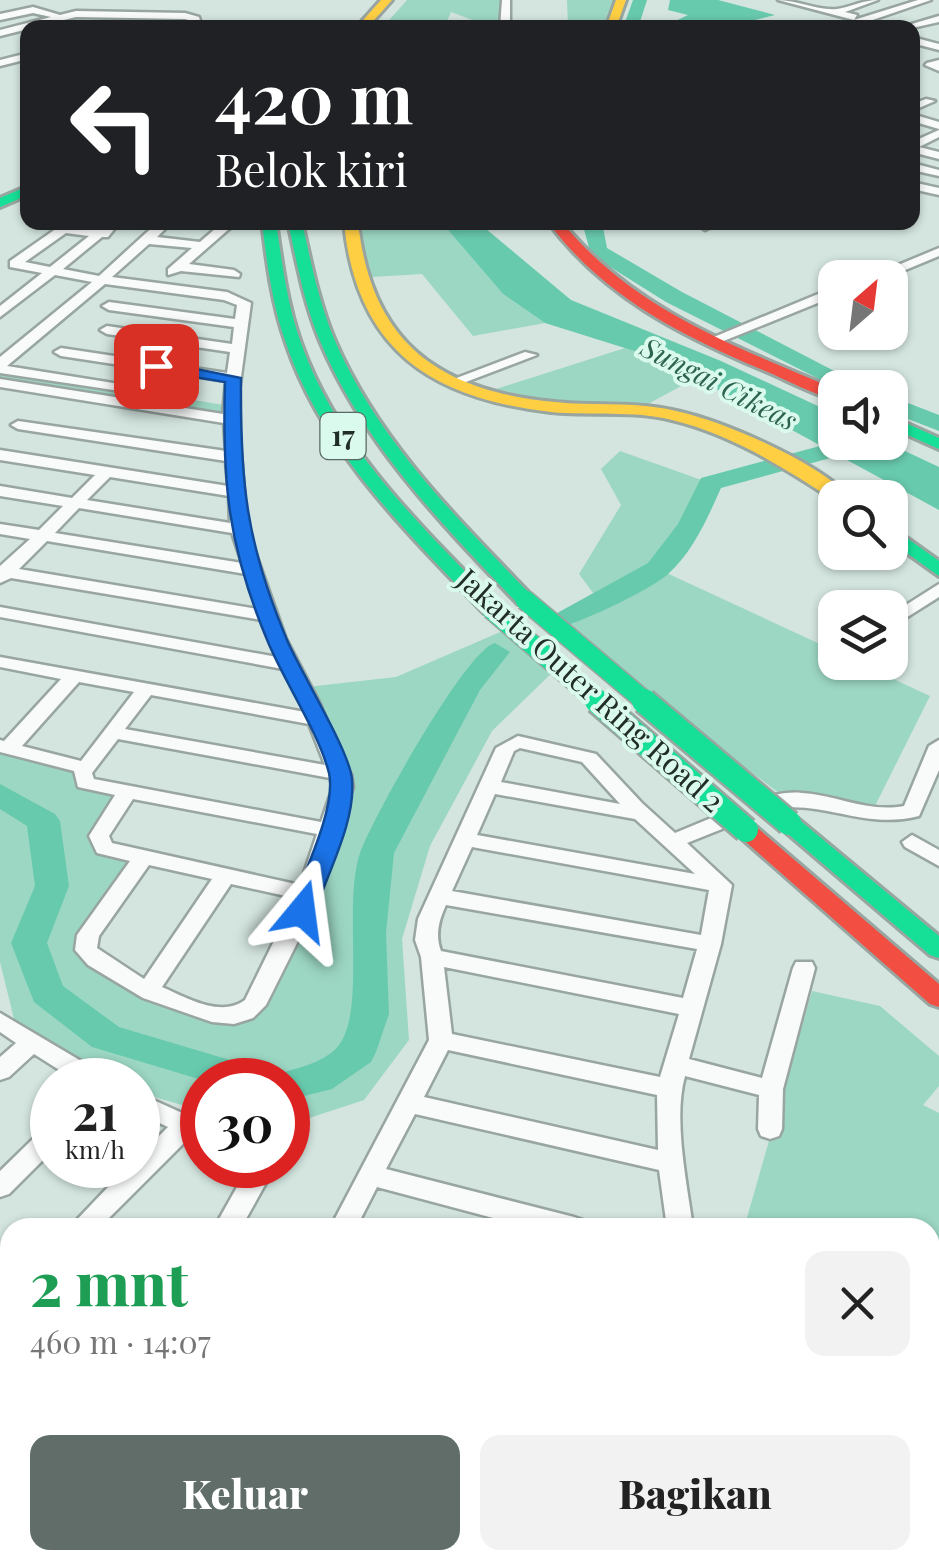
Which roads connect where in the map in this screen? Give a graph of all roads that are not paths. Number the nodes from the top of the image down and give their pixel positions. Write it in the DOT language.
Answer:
graph roads {
  1 [pos="20,0"];
  2 [pos="387,0"];
  3 [pos="408,0"];
  4 [pos="782,0"];
  5 [pos="822,0"];
  6 [pos="874,0"];
  7 [pos="931,3"];
  8 [pos="0,5"];
  9 [pos="804,5"];
  10 [pos="834,12"];
  11 [pos="124,15"];
  12 [pos="174,16"];
  13 [pos="0,17"];
  14 [pos="60,17"];
  15 [pos="49,20"];
  16 [pos="106,20"];
  17 [pos="160,20"];
  18 [pos="194,20"];
  19 [pos="368,20"];
  20 [pos="390,20"];
  21 [pos="853,20"];
  22 [pos="872,20"];
  23 [pos="63,230"];
  24 [pos="72,230"];
  25 [pos="107,230"];
  26 [pos="159,230"];
  27 [pos="222,230"];
  28 [pos="270,230"];
  29 [pos="296,230"];
  30 [pos="351,230"];
  31 [pos="560,230"];
  32 [pos="104,234"];
  33 [pos="150,240"];
  34 [pos="205,246"];
  35 [pos="939,252"];
  36 [pos="0,254"];
  37 [pos="24,256"];
  38 [pos="908,264"];
  39 [pos="53,274"];
  40 [pos="234,274"];
  41 [pos="102,280"];
  42 [pos="0,291"];
  43 [pos="24,296"];
  44 [pos="818,299"];
  45 [pos="109,306"];
  46 [pos="132,308"];
  47 [pos="0,314"];
  48 [pos="242,324"];
  49 [pos="107,330"];
  50 [pos="726,335"];
  51 [pos="238,349"];
  52 [pos="61,352"];
  53 [pos="80,355"];
  54 [pos="530,355"];
  55 [pos="0,369"];
  56 [pos="233,378"];
  57 [pos="454,382"];
  58 [pos="0,383"];
  59 [pos="818,386"];
  60 [pos="231,413"];
  61 [pos="18,425"];
  62 [pos="44,429"];
  63 [pos="908,429"];
  64 [pos="939,444"];
  65 [pos="6,456"];
  66 [pos="232,457"];
  67 [pos="106,473"];
  68 [pos="818,481"];
  69 [pos="0,491"];
  70 [pos="234,492"];
  71 [pos="74,504"];
  72 [pos="238,529"];
  73 [pos="0,530"];
  74 [pos="42,537"];
  75 [pos="908,546"];
  76 [pos="250,569"];
  77 [pos="939,570"];
  78 [pos="2,574"];
  79 [pos="939,590"];
  80 [pos="908,611"];
  81 [pos="0,612"];
  82 [pos="268,616"];
  83 [pos="1,663"];
  84 [pos="292,665"];
  85 [pos="75,675"];
  86 [pos="146,689"];
  87 [pos="317,720"];
  88 [pos="115,734"];
  89 [pos="939,746"];
  90 [pos="4,747"];
  91 [pos="86,768"];
  92 [pos="340,774"];
  93 [pos="487,786"];
  94 [pos="932,786"];
  95 [pos="126,794"];
  96 [pos="641,814"];
  97 [pos="328,830"];
  98 [pos="465,839"];
  99 [pos="672,842"];
  100 [pos="912,842"];
  101 [pos="142,858"];
  102 [pos="939,859"];
  103 [pos="225,877"];
  104 [pos="721,886"];
  105 [pos="305,893"];
  106 [pos="436,896"];
  107 [pos="710,944"];
  108 [pos="939,949"];
  109 [pos="432,958"];
  110 [pos="804,968"];
  111 [pos="148,990"];
  112 [pos="939,998"];
  113 [pos="692,1008"];
  114 [pos="0,1021"];
  115 [pos="441,1040"];
  116 [pos="31,1044"];
  117 [pos="56,1058"];
  118 [pos="0,1070"];
  119 [pos="671,1076"];
  120 [pos="771,1089"];
  121 [pos="408,1103"];
  122 [pos="770,1129"];
  123 [pos="180,1141"];
  124 [pos="30,1158"];
  125 [pos="671,1163"];
  126 [pos="369,1175"];
  127 [pos="0,1187"];
  128 [pos="249,1188"];
  129 [pos="247,1194"];
  130 [pos="93,1218"];
  131 [pos="224,1218"];
  132 [pos="233,1218"];
  133 [pos="349,1218"];
  134 [pos="495,1218"];
  135 [pos="679,1218"];
  1 -- 8 [label="street"];
  2 -- 19 [label="main road"];
  3 -- 20 [label="main road"];
  4 -- 9 [label="street"];
  5 -- 9 [label="street"];
  6 -- 10 [label="street"];
  7 -- 22 [label="street"];
  9 -- 10 [label="street"];
  10 -- 21 [label="street"];
  11 -- 12 [label="street"];
  11 -- 14 [label="street"];
  11 -- 16 [label="street"];
  12 -- 17 [label="street"];
  12 -- 18 [label="street"];
  13 -- 14 [label="street"];
  14 -- 15 [label="street"];
  23 -- 37 [label="street"];
  24 -- 32 [label="street"];
  25 -- 32 [label="street"];
  26 -- 33 [label="street"];
  27 -- 34 [label="street"];
  28 -- 112 [label="main road, Jakarta Outer Ring Road 2 / 17, bridge"];
  29 -- 108 [label="main road, Jakarta Outer Ring Road 2 / 17, bridge"];
  30 -- 57 [label="main road"];
  31 -- 50 [label="main road"];
  32 -- 39 [label="street"];
  33 -- 34 [label="street"];
  33 -- 41 [label="street"];
  34 -- 40 [label="street"];
  35 -- 38 [label="street"];
  36 -- 37 [label="street"];
  37 -- 39 [label="street"];
  39 -- 41 [label="street"];
  39 -- 43 [label="street"];
  41 -- 48 [label="street"];
  41 -- 55 [label="street"];
  42 -- 43 [label="street"];
  43 -- 47 [label="street"];
  44 -- 50 [label="street"];
  45 -- 46 [label="street"];
  46 -- 48 [label="street"];
  46 -- 49 [label="street"];
  48 -- 51 [label="street"];
  49 -- 51 [label="street"];
  49 -- 53 [label="street"];
  50 -- 59 [label="main road"];
  51 -- 56 [label="street"];
  52 -- 53 [label="street"];
  53 -- 56 [label="street"];
  54 -- 57 [label="street"];
  55 -- 60 [label="street"];
  56 -- 60 [label="street"];
  57 -- 68 [label="main road"];
  58 -- 60 [label="street"];
  60 -- 66 [label="street"];
  61 -- 62 [label="street"];
  62 -- 65 [label="street"];
  62 -- 66 [label="street"];
  63 -- 64 [label="main road"];
  65 -- 67 [label="street"];
  66 -- 70 [label="street"];
  67 -- 70 [label="street"];
  67 -- 71 [label="street"];
  69 -- 71 [label="street"];
  70 -- 72 [label="street"];
  71 -- 72 [label="street"];
  71 -- 74 [label="street"];
  72 -- 76 [label="street"];
  73 -- 74 [label="street"];
  74 -- 76 [label="street"];
  74 -- 78 [label="street"];
  75 -- 77 [label="main road"];
  76 -- 82 [label="street"];
  78 -- 82 [label="street"];
  79 -- 80 [label="street"];
  81 -- 84 [label="street"];
  82 -- 84 [label="street"];
  83 -- 85 [label="street"];
  84 -- 87 [label="street"];
  85 -- 86 [label="street"];
  85 -- 90 [label="street"];
  86 -- 87 [label="street"];
  86 -- 88 [label="street"];
  87 -- 92 [label="street"];
  88 -- 91 [label="street"];
  88 -- 92 [label="street"];
  89 -- 94 [label="street"];
  90 -- 91 [label="street"];
  91 -- 95 [label="street"];
  92 -- 97 [label="street"];
  93 -- 96 [label="street"];
  93 -- 96 [label="street"];
  93 -- 98 [label="street"];
  94 -- 99 [label="street"];
  95 -- 97 [label="street"];
  95 -- 101 [label="street"];
  96 -- 99 [label="street"];
  97 -- 105 [label="street"];
  98 -- 104 [label="street"];
  98 -- 106 [label="street"];
  99 -- 104 [label="street"];
  100 -- 102 [label="street"];
  101 -- 103 [label="street"];
  101 -- 111 [label="street"];
  103 -- 105 [label="street"];
  103 -- 111 [label="street"];
  104 -- 107 [label="street"];
  105 -- 111 [label="street"];
  106 -- 107 [label="street"];
  106 -- 109 [label="street"];
  107 -- 113 [label="street"];
  109 -- 113 [label="street"];
  109 -- 115 [label="street"];
  110 -- 120 [label="street"];
  113 -- 119 [label="street"];
  114 -- 116 [label="street"];
  115 -- 119 [label="street"];
  115 -- 121 [label="street"];
  116 -- 117 [label="street"];
  116 -- 118 [label="street"];
  119 -- 120 [label="street"];
  119 -- 125 [label="street"];
  120 -- 122 [label="street"];
  121 -- 125 [label="street"];
  121 -- 126 [label="street"];
  123 -- 130 [label="street"];
  124 -- 127 [label="street"];
  125 -- 135 [label="street"];
  126 -- 133 [label="street"];
  126 -- 134 [label="street"];
  128 -- 129 [label="street"];
  129 -- 131 [label="street"];
  129 -- 132 [label="street"];
}
